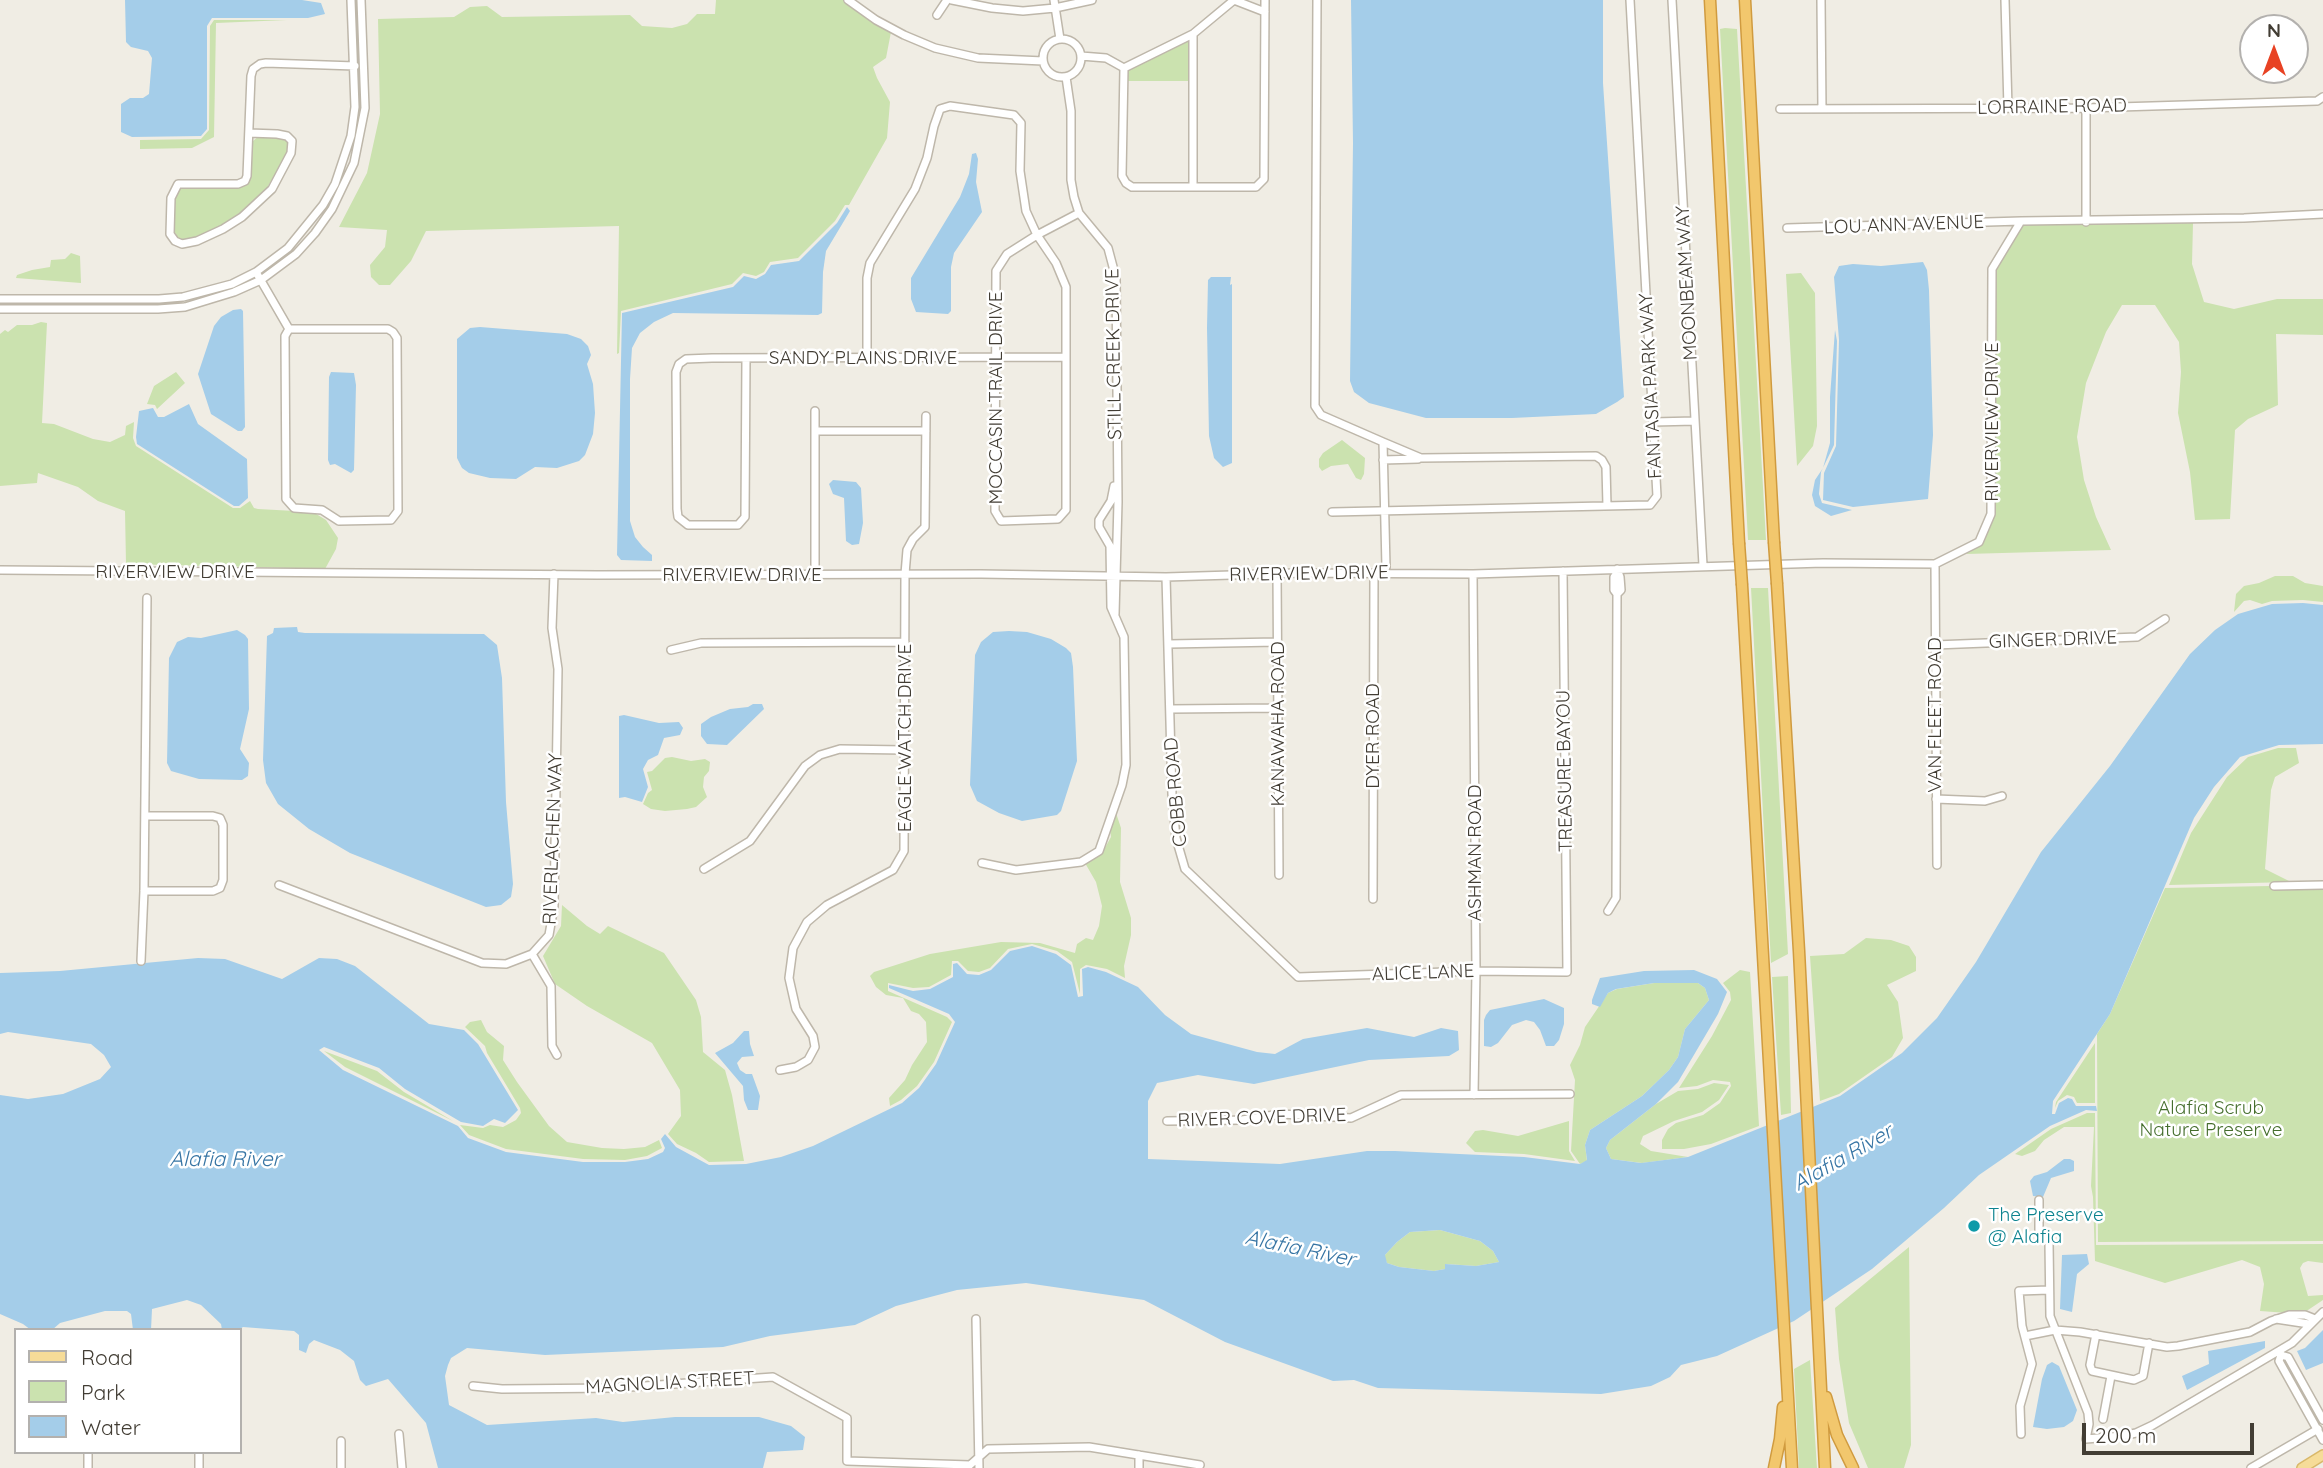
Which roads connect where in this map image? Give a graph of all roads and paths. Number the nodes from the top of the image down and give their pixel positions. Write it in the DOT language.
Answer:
graph roads {
  1 [pos="351,0"];
  2 [pos="361,0"];
  3 [pos="848,0"];
  4 [pos="950,0"];
  5 [pos="1092,0"];
  6 [pos="1234,0"];
  7 [pos="1265,0"];
  8 [pos="1317,0"];
  9 [pos="1630,0"];
  10 [pos="1672,0"];
  11 [pos="1710,0"];
  12 [pos="1745,0"];
  13 [pos="1821,0"];
  14 [pos="2005,0"];
  15 [pos="1054,4"];
  16 [pos="1265,12"];
  17 [pos="937,15"];
  18 [pos="1193,34"];
  19 [pos="1060,39"];
  20 [pos="1081,56"];
  21 [pos="1043,61"];
  22 [pos="354,66"];
  23 [pos="363,66"];
  24 [pos="1124,68"];
  25 [pos="1066,77"];
  26 [pos="2323,97"];
  27 [pos="2008,108"];
  28 [pos="2086,108"];
  29 [pos="1780,109"];
  30 [pos="1822,109"];
  31 [pos="249,133"];
  32 [pos="1193,187"];
  33 [pos="1079,213"];
  34 [pos="2323,214"];
  35 [pos="2021,221"];
  36 [pos="2086,222"];
  37 [pos="1787,228"];
  38 [pos="1037,235"];
  39 [pos="256,272"];
  40 [pos="261,279"];
  41 [pos="0,299"];
  42 [pos="0,309"];
  43 [pos="289,329"];
  44 [pos="995,357"];
  45 [pos="1065,357"];
  46 [pos="746,358"];
  47 [pos="867,358"];
  48 [pos="815,411"];
  49 [pos="926,416"];
  50 [pos="1695,421"];
  51 [pos="1653,422"];
  52 [pos="815,431"];
  53 [pos="926,431"];
  54 [pos="1383,442"];
  55 [pos="1421,458"];
  56 [pos="1383,460"];
  57 [pos="1116,475"];
  58 [pos="1607,506"];
  59 [pos="1332,512"];
  60 [pos="1385,512"];
  61 [pos="1103,513"];
  62 [pos="1117,516"];
  63 [pos="1935,564"];
  64 [pos="1703,565"];
  65 [pos="0,570"];
  66 [pos="1563,571"];
  67 [pos="1617,571"];
  68 [pos="1278,573"];
  69 [pos="1374,573"];
  70 [pos="554,574"];
  71 [pos="905,574"];
  72 [pos="1474,574"];
  73 [pos="815,575"];
  74 [pos="1113,577"];
  75 [pos="1166,577"];
  76 [pos="147,598"];
  77 [pos="2165,620"];
  78 [pos="905,642"];
  79 [pos="1278,642"];
  80 [pos="1169,644"];
  81 [pos="1935,645"];
  82 [pos="671,650"];
  83 [pos="1278,708"];
  84 [pos="1170,709"];
  85 [pos="904,750"];
  86 [pos="2002,796"];
  87 [pos="1936,799"];
  88 [pos="145,816"];
  89 [pos="982,863"];
  90 [pos="1937,866"];
  91 [pos="704,869"];
  92 [pos="1279,875"];
  93 [pos="279,885"];
  94 [pos="2323,885"];
  95 [pos="2274,886"];
  96 [pos="144,891"];
  97 [pos="1373,899"];
  98 [pos="1608,911"];
  99 [pos="533,954"];
  100 [pos="141,961"];
  101 [pos="1283,965"];
  102 [pos="1476,971"];
  103 [pos="1567,972"];
  104 [pos="558,1055"];
  105 [pos="780,1070"];
  106 [pos="1570,1094"];
  107 [pos="1474,1095"];
  108 [pos="1167,1121"];
  109 [pos="2039,1200"];
  110 [pos="2049,1290"];
  111 [pos="2323,1312"];
  112 [pos="976,1320"];
  113 [pos="2312,1321"];
  114 [pos="2055,1331"];
  115 [pos="2096,1334"];
  116 [pos="2025,1336"];
  117 [pos="2149,1343"];
  118 [pos="2280,1352"];
  119 [pos="1821,1376"];
  120 [pos="2110,1376"];
  121 [pos="1786,1379"];
  122 [pos="473,1386"];
  123 [pos="2103,1419"];
  124 [pos="2323,1420"];
  125 [pos="2318,1429"];
  126 [pos="399,1434"];
  127 [pos="2021,1434"];
  128 [pos="2323,1440"];
  129 [pos="341,1441"];
  130 [pos="1139,1455"];
  131 [pos="2323,1455"];
  132 [pos="979,1458"];
  133 [pos="1200,1465"];
  134 [pos="341,1468"];
  135 [pos="402,1468"];
  136 [pos="979,1468"];
  137 [pos="1139,1468"];
  138 [pos="1774,1468"];
  139 [pos="1792,1468"];
  140 [pos="1825,1468"];
  141 [pos="1853,1468"];
  142 [pos="2251,1468"];
  143 [pos="2302,1468"];
  1 -- 22 [label="street"];
  2 -- 23 [label="street"];
  3 -- 21 [label="street"];
  4 -- 15 [label="street"];
  4 -- 17 [label="street"];
  5 -- 15 [label="street"];
  6 -- 16 [label="street"];
  6 -- 18 [label="street"];
  7 -- 16 [label="street"];
  8 -- 54 [label="street"];
  9 -- 51 [label="street, FANTASIA PARK WAY"];
  10 -- 50 [label="street, MOONBEAM WAY"];
  11 -- 121 [label="highway, bridge"];
  12 -- 119 [label="highway, bridge"];
  13 -- 30 [label="street"];
  14 -- 27 [label="street"];
  15 -- 19 [label="street"];
  16 -- 32 [label="street"];
  18 -- 24 [label="street"];
  18 -- 32 [label="street"];
  19 -- 20 [label="street"];
  19 -- 21 [label="street"];
  20 -- 24 [label="street"];
  20 -- 25 [label="street"];
  21 -- 25 [label="street"];
  22 -- 23 [label="street"];
  22 -- 31 [label="street"];
  22 -- 39 [label="street"];
  23 -- 40 [label="street"];
  24 -- 32 [label="street"];
  25 -- 33 [label="street, STILL CREEK DRIVE"];
  26 -- 28 [label="street, LORRAINE ROAD"];
  27 -- 28 [label="street, LORRAINE ROAD"];
  27 -- 30 [label="street, LORRAINE ROAD"];
  28 -- 36 [label="street"];
  29 -- 30 [label="street, LORRAINE ROAD"];
  31 -- 31 [label="street"];
  33 -- 38 [label="street, MOCCASIN TRAIL DRIVE"];
  33 -- 57 [label="street, STILL CREEK DRIVE"];
  34 -- 36 [label="street"];
  35 -- 36 [label="street"];
  35 -- 37 [label="street, LOU ANN AVENUE"];
  35 -- 63 [label="street, RIVERVIEW DRIVE"];
  38 -- 44 [label="street, MOCCASIN TRAIL DRIVE"];
  38 -- 45 [label="street, MOCCASIN TRAIL DRIVE"];
  38 -- 47 [label="street, MOCCASIN TRAIL DRIVE"];
  39 -- 40 [label="street"];
  39 -- 41 [label="street"];
  40 -- 42 [label="street"];
  40 -- 43 [label="street"];
  43 -- 43 [label="street"];
  44 -- 45 [label="street, SANDY PLAINS DRIVE"];
  44 -- 45 [label="street, MOCCASIN TRAIL DRIVE"];
  44 -- 47 [label="street, SANDY PLAINS DRIVE"];
  46 -- 46 [label="street, SANDY PLAINS DRIVE"];
  46 -- 47 [label="street, SANDY PLAINS DRIVE"];
  48 -- 52 [label="street"];
  49 -- 53 [label="street, EAGLE WATCH DRIVE"];
  50 -- 51 [label="street"];
  50 -- 64 [label="street, MOONBEAM WAY"];
  51 -- 58 [label="street, FANTASIA PARK WAY"];
  52 -- 53 [label="street"];
  52 -- 73 [label="street"];
  53 -- 71 [label="street, EAGLE WATCH DRIVE"];
  54 -- 55 [label="street"];
  54 -- 56 [label="street"];
  55 -- 56 [label="street"];
  55 -- 58 [label="street"];
  56 -- 60 [label="street"];
  57 -- 61 [label="street, STILL CREEK DRIVE"];
  57 -- 62 [label="street, STILL CREEK DRIVE"];
  58 -- 60 [label="street, FANTASIA PARK WAY"];
  59 -- 60 [label="street, FANTASIA PARK WAY"];
  60 -- 69 [label="street"];
  61 -- 62 [label="street"];
  61 -- 74 [label="street"];
  62 -- 74 [label="street, STILL CREEK DRIVE"];
  63 -- 64 [label="street, RIVERVIEW DRIVE"];
  63 -- 81 [label="street, VAN FLEET ROAD"];
  64 -- 67 [label="street, RIVERVIEW DRIVE"];
  65 -- 70 [label="street, RIVERVIEW DRIVE"];
  66 -- 67 [label="street, RIVERVIEW DRIVE"];
  66 -- 72 [label="street, RIVERVIEW DRIVE"];
  66 -- 103 [label="street, TREASURE BAYOU"];
  67 -- 98 [label="street"];
  68 -- 69 [label="street, RIVERVIEW DRIVE"];
  68 -- 75 [label="street, RIVERVIEW DRIVE"];
  68 -- 79 [label="street, KANAWAHA ROAD"];
  69 -- 72 [label="street, RIVERVIEW DRIVE"];
  69 -- 97 [label="street, DYER ROAD"];
  70 -- 73 [label="street, RIVERVIEW DRIVE"];
  70 -- 99 [label="street, RIVERLACHEN WAY"];
  71 -- 73 [label="street, RIVERVIEW DRIVE"];
  71 -- 74 [label="street, RIVERVIEW DRIVE"];
  71 -- 78 [label="street, EAGLE WATCH DRIVE"];
  72 -- 102 [label="street, ASHMAN ROAD"];
  74 -- 75 [label="street, RIVERVIEW DRIVE"];
  74 -- 89 [label="street"];
  75 -- 80 [label="street, COBB ROAD"];
  76 -- 88 [label="street"];
  77 -- 81 [label="street, GINGER DRIVE"];
  78 -- 82 [label="street"];
  78 -- 85 [label="street, EAGLE WATCH DRIVE"];
  79 -- 80 [label="street"];
  79 -- 83 [label="street, KANAWAHA ROAD"];
  80 -- 84 [label="street, COBB ROAD"];
  81 -- 87 [label="street, VAN FLEET ROAD"];
  83 -- 84 [label="street"];
  83 -- 92 [label="street, KANAWAHA ROAD"];
  84 -- 101 [label="street, COBB ROAD"];
  85 -- 91 [label="street"];
  85 -- 105 [label="street, EAGLE WATCH DRIVE"];
  86 -- 87 [label="street"];
  87 -- 90 [label="street, VAN FLEET ROAD"];
  88 -- 96 [label="street"];
  88 -- 96 [label="street"];
  93 -- 99 [label="street"];
  94 -- 95 [label="street"];
  96 -- 100 [label="street"];
  99 -- 104 [label="street"];
  101 -- 102 [label="street, ALICE LANE"];
  102 -- 103 [label="street, ALICE LANE"];
  102 -- 107 [label="street, ASHMAN ROAD"];
  106 -- 107 [label="street"];
  107 -- 108 [label="street, RIVER COVE DRIVE"];
  109 -- 110 [label="street"];
  110 -- 114 [label="street"];
  110 -- 116 [label="street"];
  111 -- 113 [label="street"];
  112 -- 132 [label="street"];
  113 -- 117 [label="street"];
  113 -- 118 [label="street"];
  114 -- 115 [label="street"];
  114 -- 116 [label="street"];
  114 -- 118 [label="street"];
  115 -- 117 [label="street"];
  115 -- 120 [label="street"];
  116 -- 127 [label="street"];
  117 -- 120 [label="street"];
  118 -- 124 [label="street"];
  118 -- 125 [label="street"];
  119 -- 140 [label="highway"];
  119 -- 141 [label="highway"];
  120 -- 123 [label="street"];
  121 -- 138 [label="highway"];
  121 -- 139 [label="highway"];
  122 -- 132 [label="street, MAGNOLIA STREET"];
  125 -- 128 [label="street"];
  125 -- 142 [label="street"];
  126 -- 135 [label="street"];
  129 -- 134 [label="street"];
  130 -- 132 [label="street"];
  130 -- 133 [label="street"];
  130 -- 137 [label="street"];
  131 -- 143 [label="main road"];
  132 -- 136 [label="street"];
}
